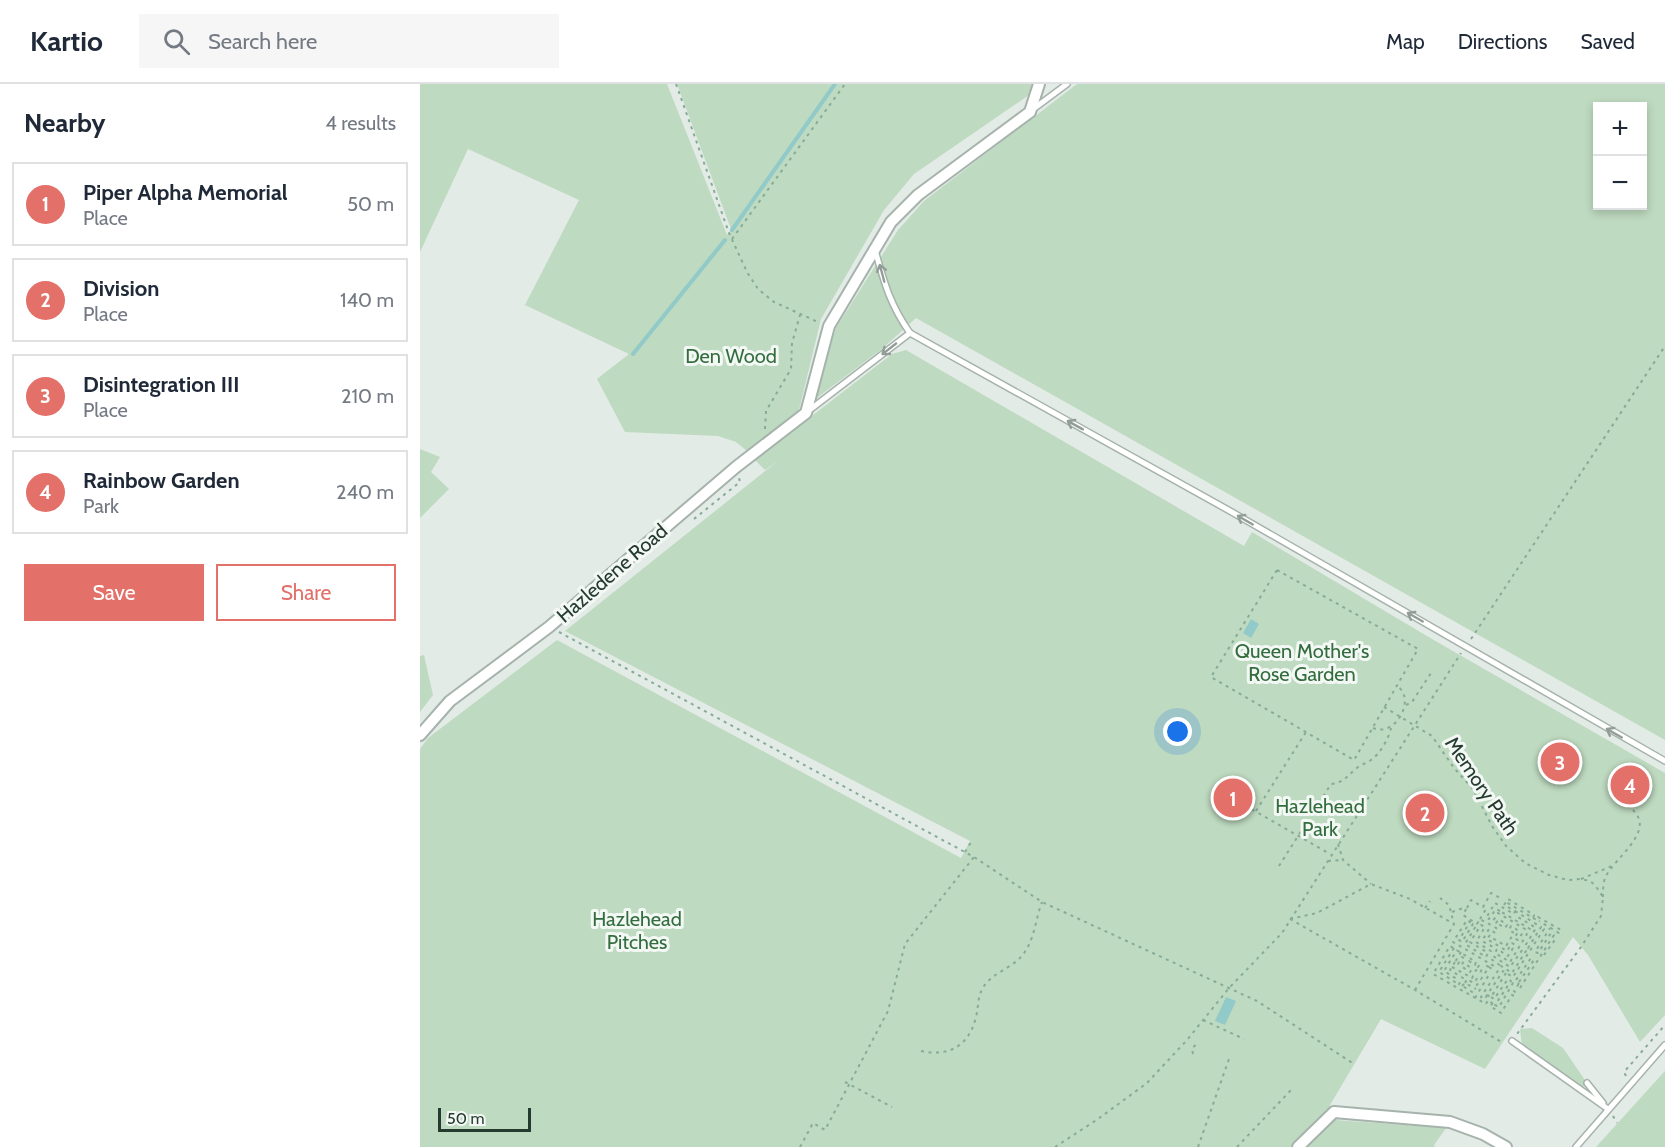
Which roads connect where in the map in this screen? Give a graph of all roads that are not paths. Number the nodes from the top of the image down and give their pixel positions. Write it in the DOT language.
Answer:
graph roads {
  1 [pos="1039,84"];
  2 [pos="1067,84"];
  3 [pos="1030,112"];
  4 [pos="875,249"];
  5 [pos="910,333"];
  6 [pos="806,413"];
  7 [pos="420,735"];
  8 [pos="1665,761"];
  9 [pos="1512,1041"];
  10 [pos="1665,1045"];
  11 [pos="1587,1083"];
  12 [pos="1608,1108"];
  13 [pos="1298,1147"];
  14 [pos="1506,1147"];
  15 [pos="1576,1147"];
  1 -- 3 [label="street"];
  2 -- 3 [label="lane"];
  3 -- 4 [label="street"];
  5 -- 4 [label="lane, one-way"];
  4 -- 6 [label="street"];
  5 -- 6 [label="lane, one-way"];
  8 -- 5 [label="lane, one-way"];
  6 -- 7 [label="street, Hazledene Road"];
  9 -- 12 [label="lane"];
  10 -- 12 [label="lane"];
  11 -- 12 [label="lane"];
  12 -- 15 [label="lane"];
  13 -- 14 [label="street"];
}
